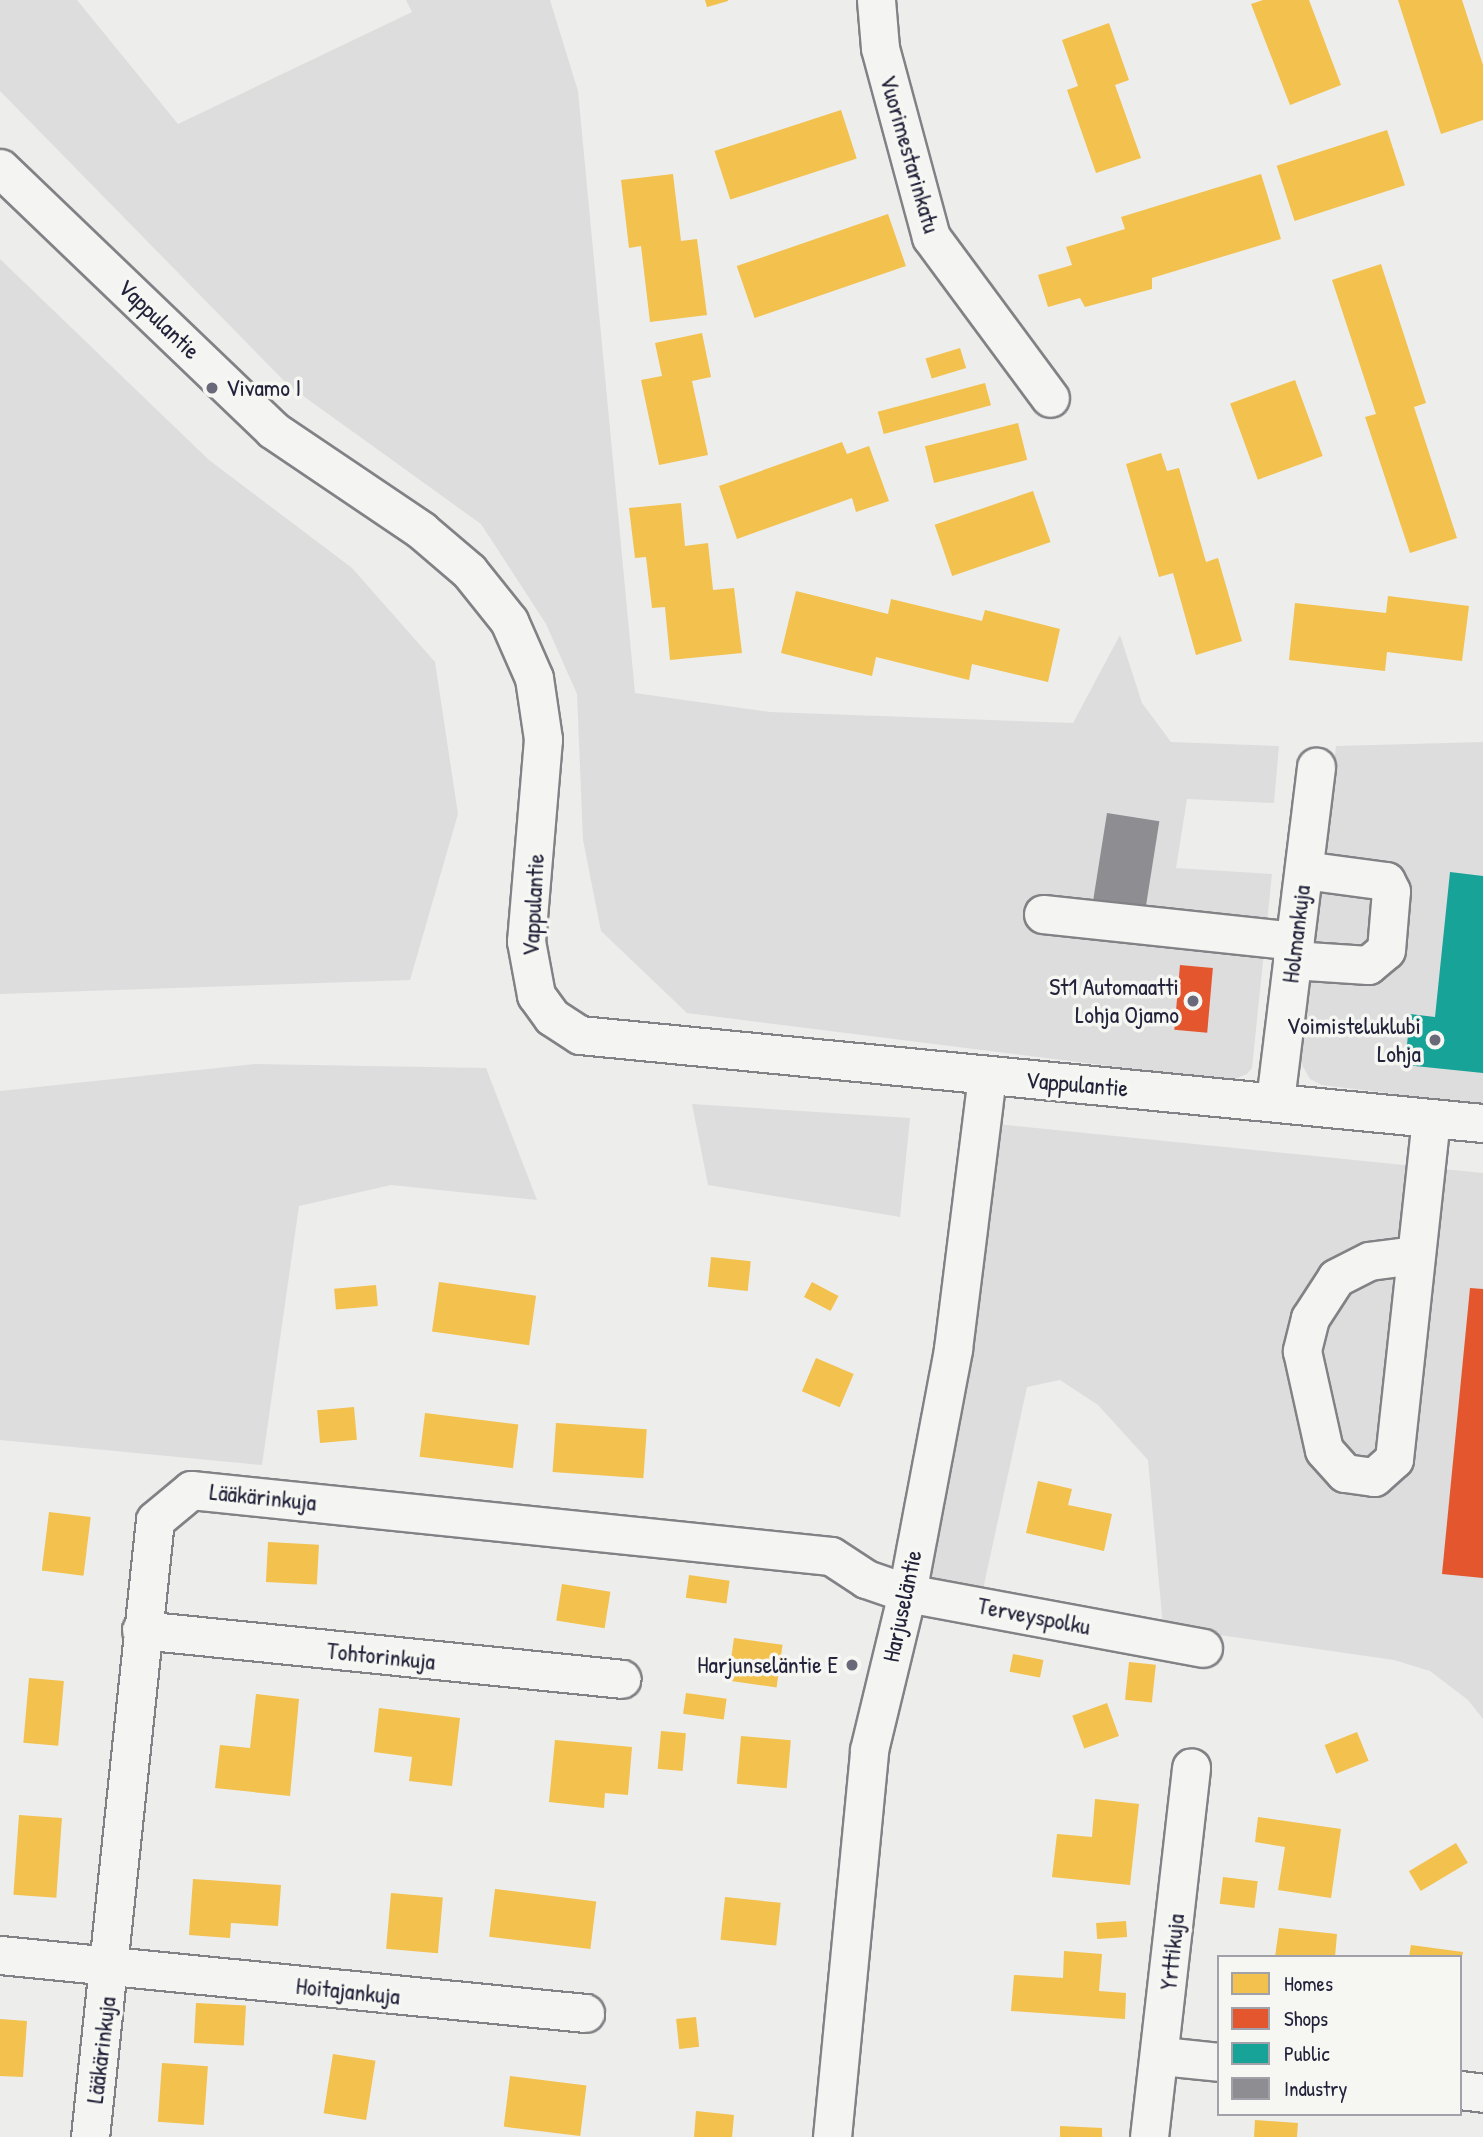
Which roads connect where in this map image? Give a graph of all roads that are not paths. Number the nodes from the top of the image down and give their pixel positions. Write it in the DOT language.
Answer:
graph roads {
  1 [pos="876,0"];
  2 [pos="0,169"];
  3 [pos="1050,398"];
  4 [pos="1316,767"];
  5 [pos="1304,870"];
  6 [pos="1043,914"];
  7 [pos="1294,950"];
  8 [pos="987,1076"];
  9 [pos="1275,1101"];
  10 [pos="1431,1118"];
  11 [pos="1483,1123"];
  12 [pos="1415,1255"];
  13 [pos="866,1579"];
  14 [pos="907,1593"];
  15 [pos="141,1630"];
  16 [pos="1203,1648"];
  17 [pos="622,1679"];
  18 [pos="1191,1767"];
  19 [pos="0,1955"];
  20 [pos="111,1965"];
  21 [pos="585,2013"];
  22 [pos="1162,2056"];
  23 [pos="1217,2062"];
  24 [pos="1462,2090"];
  25 [pos="1483,2093"];
  26 [pos="90,2137"];
  27 [pos="832,2137"];
  28 [pos="1149,2137"];
  1 -- 3 [label="street, Vuorimestarinkatu"];
  2 -- 8 [label="street, Vappulantie"];
  4 -- 5 [label="street, Holmankuja"];
  5 -- 7 [label="street, Holmankuja"];
  5 -- 7 [label="street"];
  6 -- 7 [label="street"];
  7 -- 9 [label="street, Holmankuja"];
  8 -- 9 [label="street, Vappulantie"];
  8 -- 14 [label="street, Harjuseläntie"];
  9 -- 10 [label="street, Vappulantie"];
  10 -- 11 [label="street, Vappulantie"];
  10 -- 12 [label="street"];
  12 -- 12 [label="street"];
  13 -- 14 [label="street, Terveyspolku"];
  13 -- 15 [label="street, Lääkärinkuja"];
  14 -- 16 [label="street, Terveyspolku"];
  14 -- 27 [label="street, Harjuseläntie"];
  15 -- 17 [label="street, Tohtorinkuja"];
  15 -- 20 [label="street, Lääkärinkuja"];
  18 -- 22 [label="street, Yrttikuja"];
  19 -- 20 [label="street, Hoitajankuja"];
  20 -- 21 [label="street, Hoitajankuja"];
  20 -- 26 [label="street, Lääkärinkuja"];
  22 -- 23 [label="street"];
  22 -- 28 [label="street, Yrttikuja"];
  24 -- 25 [label="street"];
}
